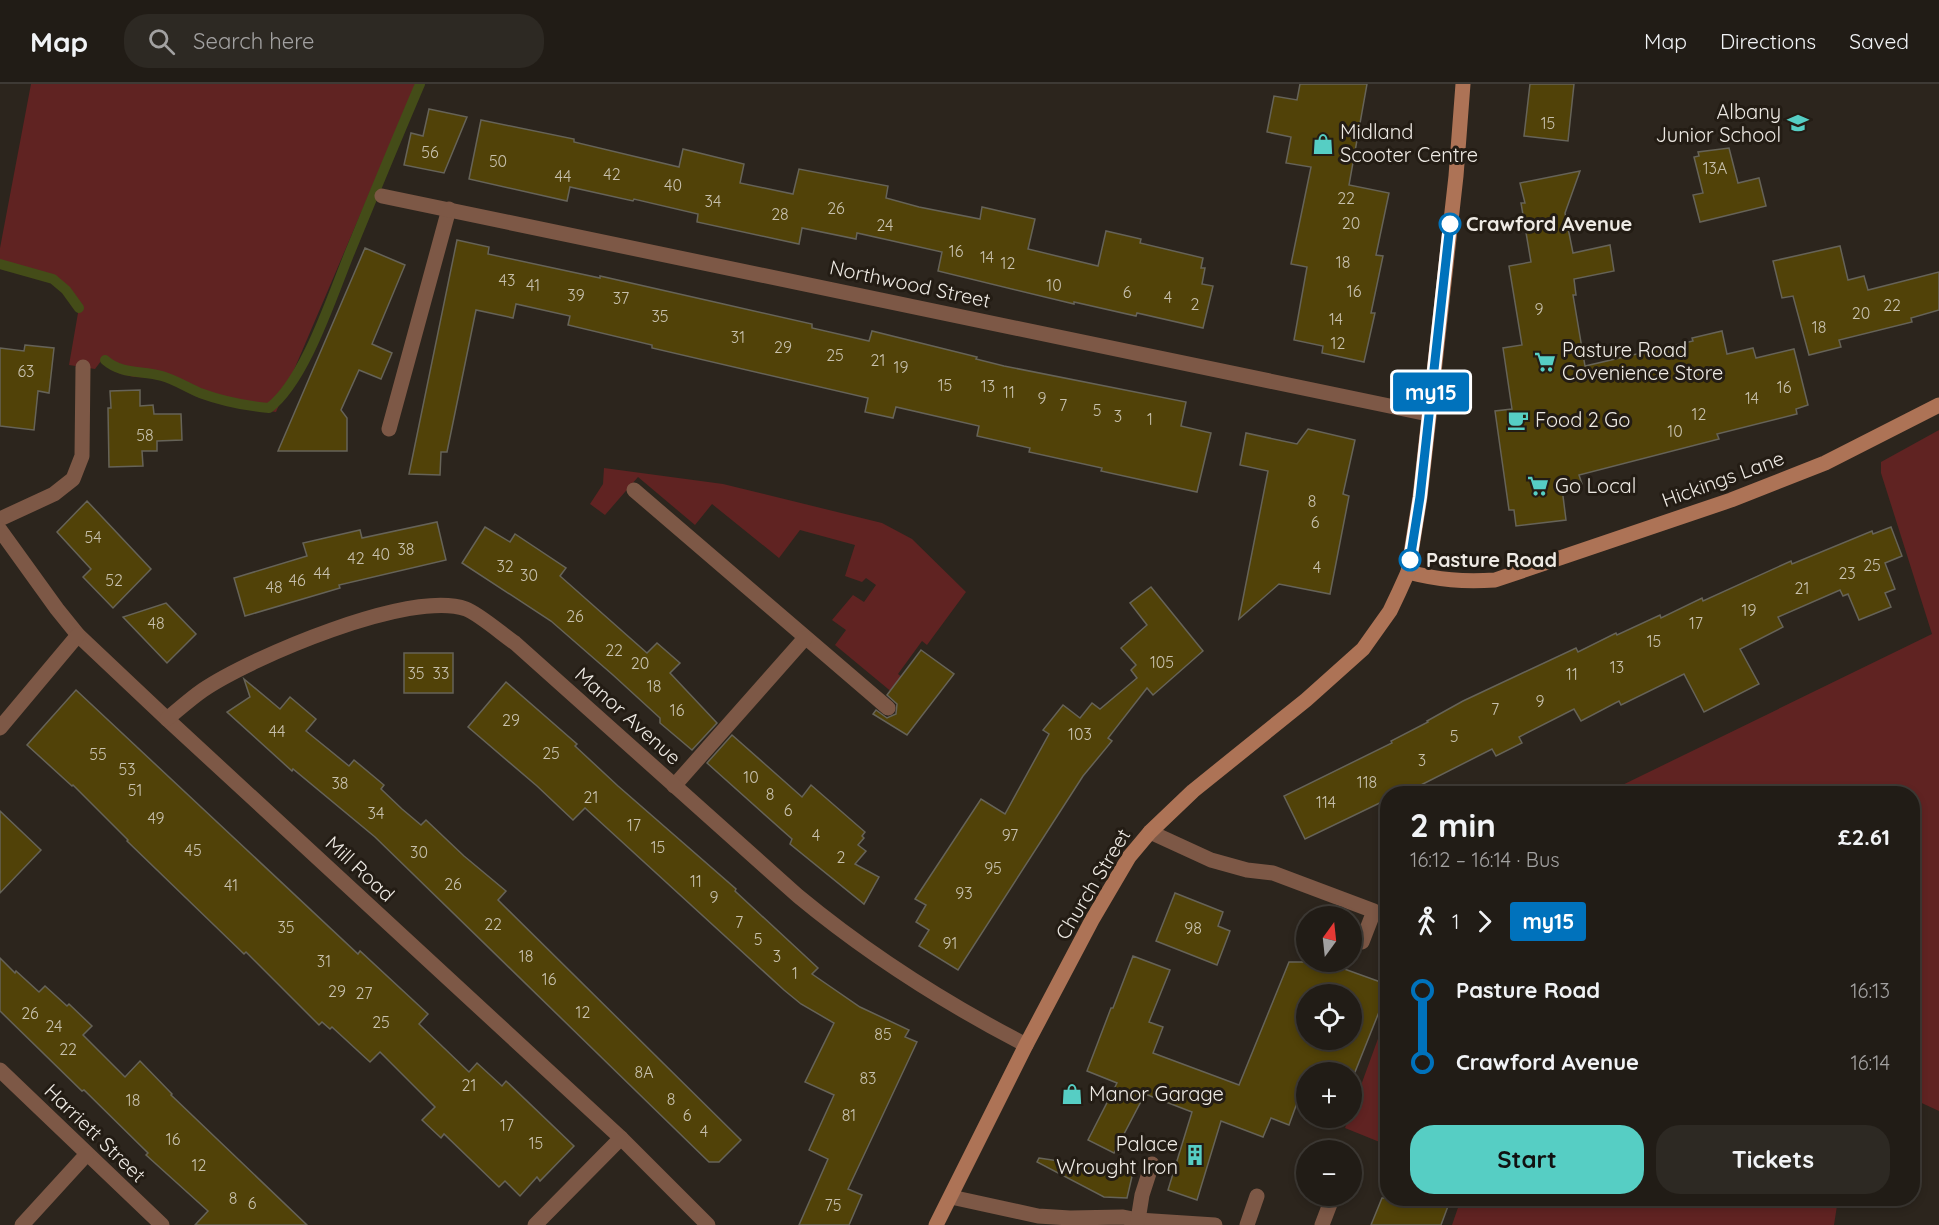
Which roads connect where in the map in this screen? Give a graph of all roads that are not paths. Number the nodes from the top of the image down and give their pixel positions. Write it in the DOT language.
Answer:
graph roads {
  1 [pos="1463,84"];
  2 [pos="382,196"];
  3 [pos="449,209"];
  4 [pos="83,367"];
  5 [pos="1939,405"];
  6 [pos="1428,414"];
  7 [pos="389,429"];
  8 [pos="634,490"];
  9 [pos="0,519"];
  10 [pos="0,530"];
  11 [pos="1408,572"];
  12 [pos="78,634"];
  13 [pos="805,638"];
  14 [pos="888,708"];
  15 [pos="166,719"];
  16 [pos="0,728"];
  17 [pos="674,786"];
  18 [pos="1150,832"];
  19 [pos="1361,906"];
  20 [pos="1362,906"];
  21 [pos="1362,942"];
  22 [pos="1026,1045"];
  23 [pos="0,1070"];
  24 [pos="621,1138"];
  25 [pos="86,1155"];
  26 [pos="1152,1164"];
  27 [pos="1257,1196"];
  28 [pos="951,1197"];
  29 [pos="1329,1206"];
  30 [pos="1138,1220"];
  31 [pos="22,1225"];
  32 [pos="162,1225"];
  33 [pos="535,1225"];
  34 [pos="708,1225"];
  35 [pos="936,1225"];
  36 [pos="1215,1225"];
  37 [pos="1247,1225"];
  38 [pos="1322,1225"];
  1 -- 6 [label="main road"];
  2 -- 3 [label="street, Northwood Street"];
  3 -- 6 [label="street, Northwood Street"];
  3 -- 7 [label="street"];
  4 -- 9 [label="street"];
  5 -- 11 [label="main road, Hickings Lane"];
  6 -- 11 [label="main road"];
  8 -- 13 [label="street"];
  10 -- 12 [label="street, Mill Road"];
  11 -- 18 [label="main road, Church Street"];
  12 -- 15 [label="street, Mill Road"];
  12 -- 16 [label="street"];
  13 -- 14 [label="street"];
  13 -- 17 [label="street"];
  15 -- 17 [label="street, Manor Avenue"];
  15 -- 24 [label="street, Mill Road"];
  17 -- 22 [label="street, Manor Avenue"];
  18 -- 19 [label="street"];
  18 -- 22 [label="main road, Church Street"];
  20 -- 21 [label="street"];
  22 -- 28 [label="main road, Church Street"];
  23 -- 25 [label="street, Harriett Street"];
  24 -- 33 [label="street"];
  24 -- 34 [label="street, Mill Road"];
  25 -- 31 [label="street"];
  25 -- 32 [label="street, Harriett Street"];
  26 -- 30 [label="street"];
  27 -- 37 [label="street"];
  28 -- 30 [label="street"];
  28 -- 35 [label="main road, Church Street"];
  29 -- 38 [label="street"];
  30 -- 36 [label="street"];
}
